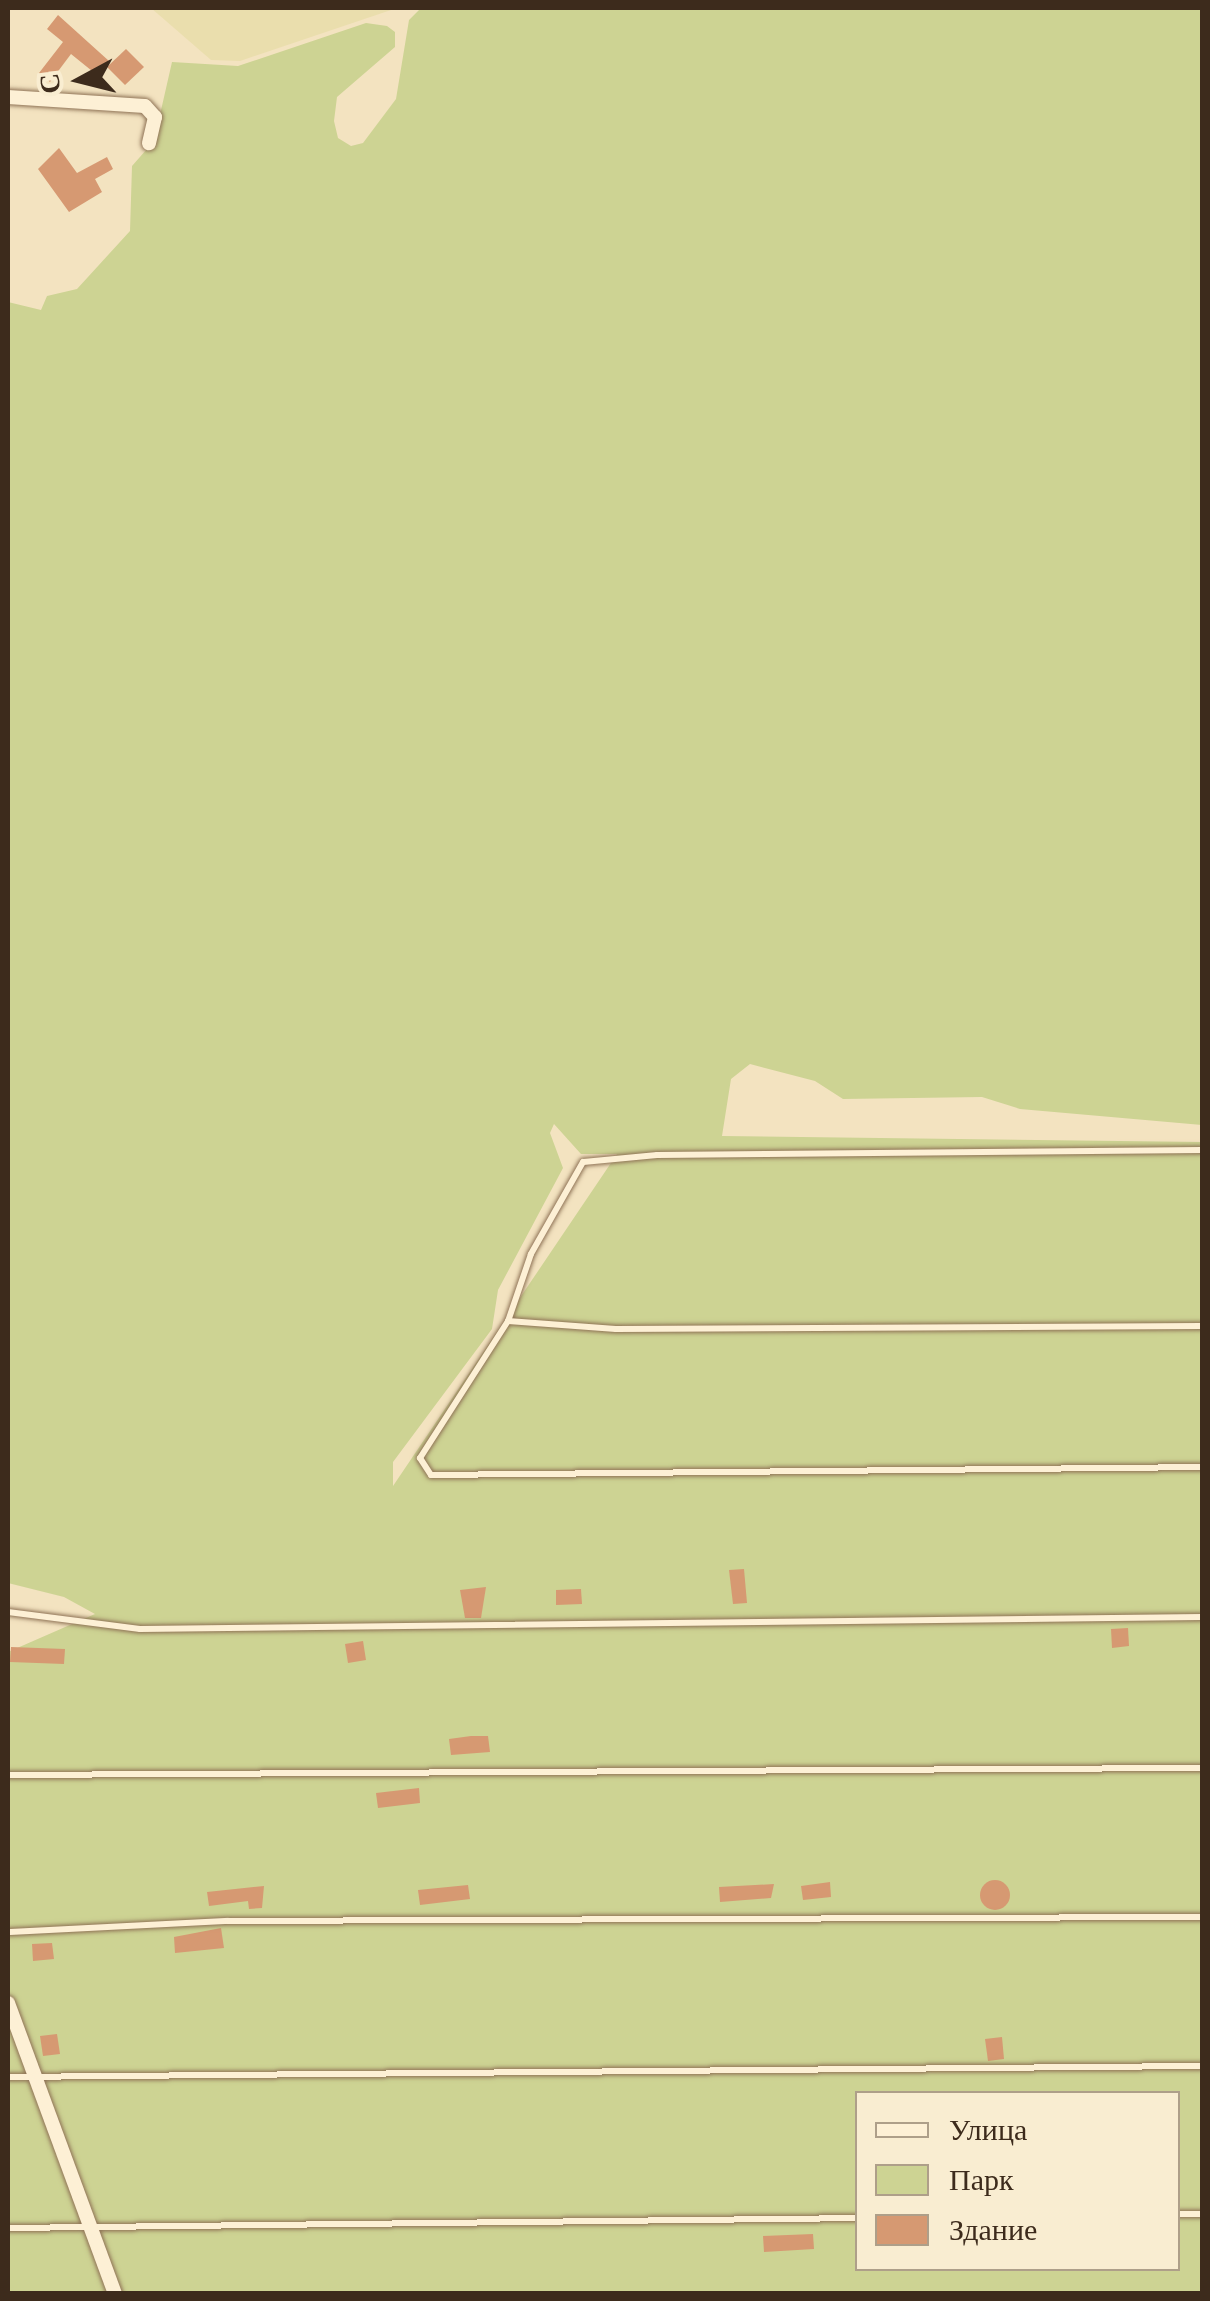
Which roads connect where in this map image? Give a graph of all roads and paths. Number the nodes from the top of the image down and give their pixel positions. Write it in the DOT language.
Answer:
graph roads {
  1 [pos="8,97"];
  2 [pos="149,143"];
  3 [pos="1202,1150"];
  4 [pos="508,1321"];
  5 [pos="1202,1326"];
  6 [pos="1202,1467"];
  7 [pos="8,1612"];
  8 [pos="1202,1617"];
  9 [pos="1202,1768"];
  10 [pos="8,1775"];
  11 [pos="1202,1917"];
  12 [pos="8,1932"];
  13 [pos="8,2003"];
  14 [pos="1202,2066"];
  15 [pos="8,2077"];
  16 [pos="35,2077"];
  17 [pos="855,2218"];
  18 [pos="90,2226"];
  19 [pos="8,2228"];
  20 [pos="115,2294"];
  1 -- 2 [label="street"];
  3 -- 4 [label="lane"];
  4 -- 5 [label="lane"];
  4 -- 6 [label="lane"];
  7 -- 8 [label="lane"];
  9 -- 10 [label="lane"];
  11 -- 12 [label="lane"];
  13 -- 16 [label="street"];
  14 -- 16 [label="lane"];
  15 -- 16 [label="lane"];
  16 -- 18 [label="street"];
  17 -- 18 [label="lane"];
  18 -- 19 [label="lane"];
  18 -- 20 [label="street"];
}
